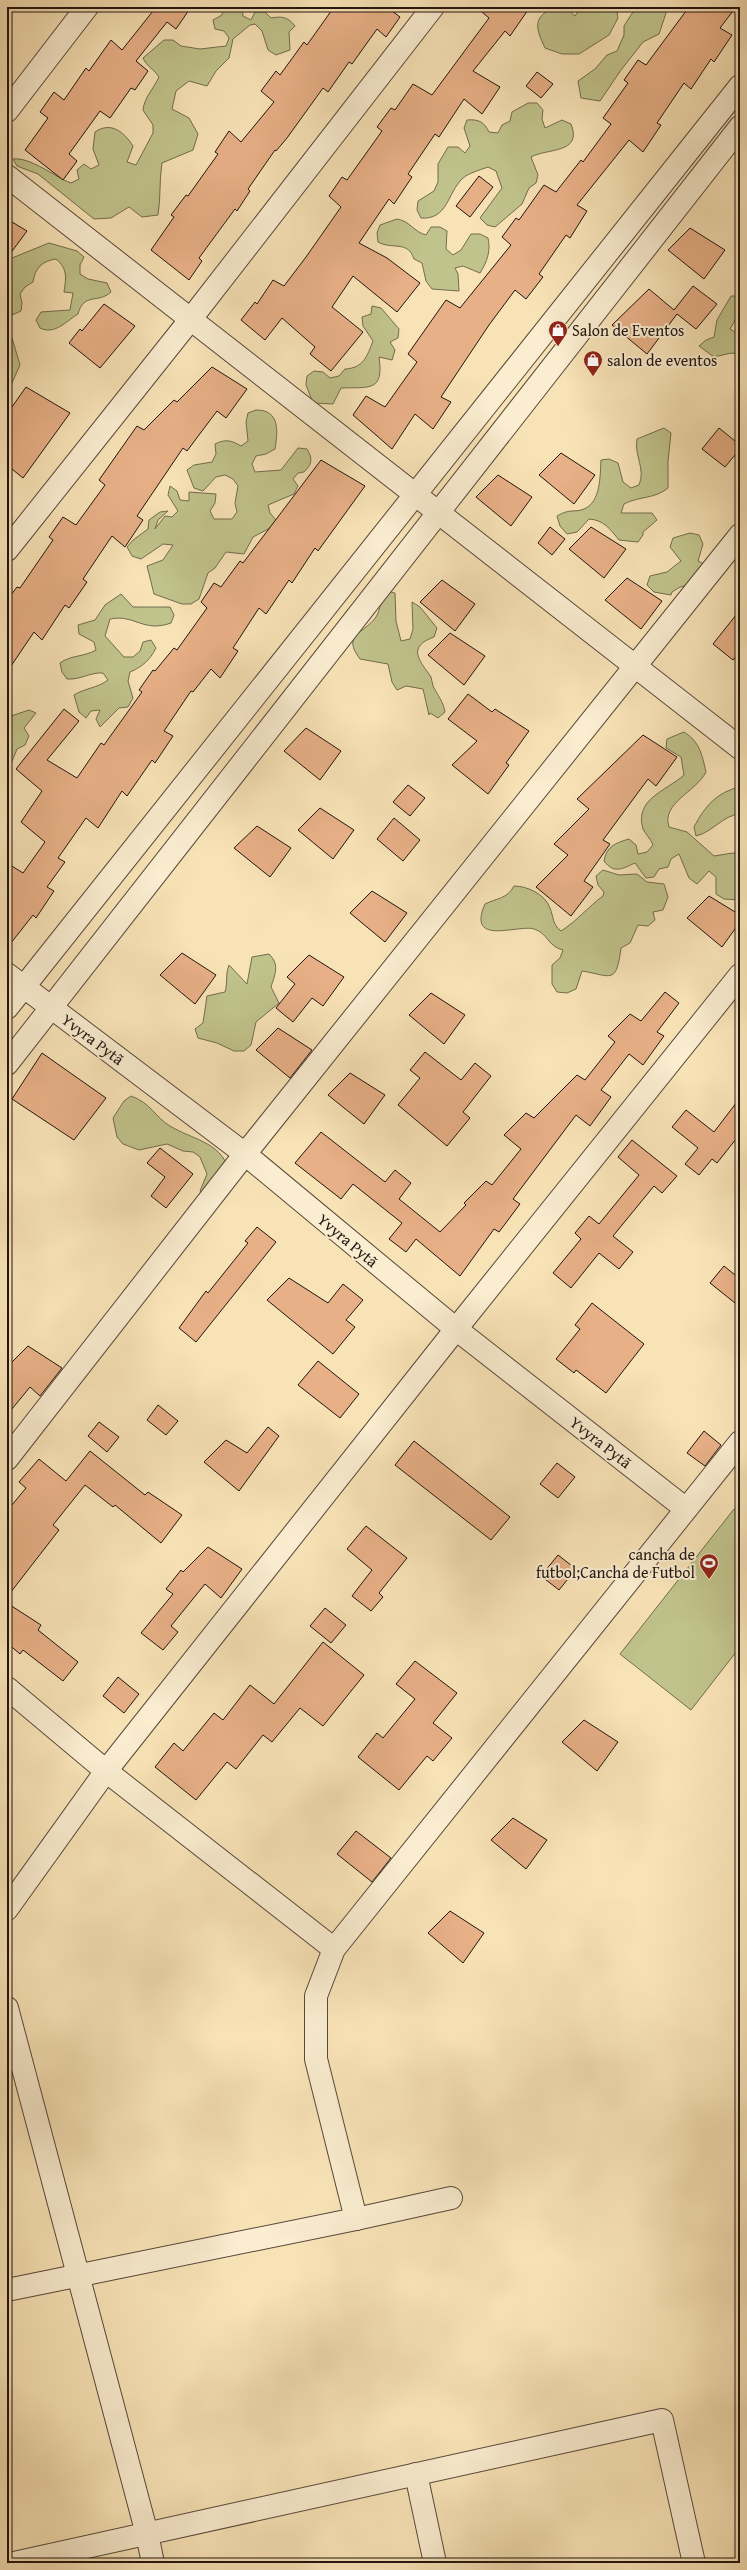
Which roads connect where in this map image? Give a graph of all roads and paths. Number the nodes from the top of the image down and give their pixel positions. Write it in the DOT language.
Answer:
graph roads {
  1 [pos="87,7"];
  2 [pos="433,7"];
  3 [pos="740,86"];
  4 [pos="7,110"];
  5 [pos="740,127"];
  6 [pos="7,176"];
  7 [pos="190,320"];
  8 [pos="415,493"];
  9 [pos="438,512"];
  10 [pos="740,535"];
  11 [pos="7,550"];
  12 [pos="634,667"];
  13 [pos="740,748"];
  14 [pos="740,975"];
  15 [pos="15,980"];
  16 [pos="7,1008"];
  17 [pos="51,1008"];
  18 [pos="7,1064"];
  19 [pos="245,1154"];
  20 [pos="456,1329"];
  21 [pos="740,1442"];
  22 [pos="7,1459"];
  23 [pos="686,1509"];
  24 [pos="7,1688"];
  25 [pos="106,1771"];
  26 [pos="7,1909"];
  27 [pos="334,1949"];
  28 [pos="7,2008"];
  29 [pos="451,2198"];
  30 [pos="356,2220"];
  31 [pos="78,2275"];
  32 [pos="7,2290"];
  33 [pos="416,2474"];
  34 [pos="147,2534"];
  35 [pos="14,2563"];
  36 [pos="152,2563"];
  37 [pos="436,2563"];
  38 [pos="694,2563"];
  1 -- 4 [label="street"];
  2 -- 7 [label="street"];
  3 -- 8 [label="street"];
  5 -- 9 [label="street"];
  6 -- 7 [label="street"];
  7 -- 8 [label="street"];
  7 -- 11 [label="street"];
  8 -- 9 [label="street"];
  8 -- 15 [label="street"];
  9 -- 12 [label="street"];
  9 -- 17 [label="street"];
  10 -- 12 [label="street"];
  12 -- 13 [label="street"];
  12 -- 19 [label="street"];
  14 -- 20 [label="street"];
  15 -- 16 [label="street"];
  15 -- 17 [label="street, Yvyra Pytã"];
  17 -- 18 [label="street"];
  17 -- 19 [label="street, Yvyra Pytã"];
  19 -- 20 [label="street, Yvyra Pytã"];
  19 -- 22 [label="street"];
  20 -- 23 [label="street, Yvyra Pytã"];
  20 -- 25 [label="street"];
  21 -- 23 [label="street"];
  23 -- 27 [label="street"];
  24 -- 25 [label="street"];
  25 -- 26 [label="street"];
  25 -- 27 [label="street"];
  27 -- 30 [label="street"];
  28 -- 31 [label="street"];
  29 -- 30 [label="street"];
  30 -- 31 [label="street"];
  31 -- 32 [label="street"];
  31 -- 34 [label="street"];
  33 -- 34 [label="street"];
  33 -- 37 [label="street"];
  33 -- 38 [label="street"];
  34 -- 35 [label="street"];
  34 -- 36 [label="street"];
}
